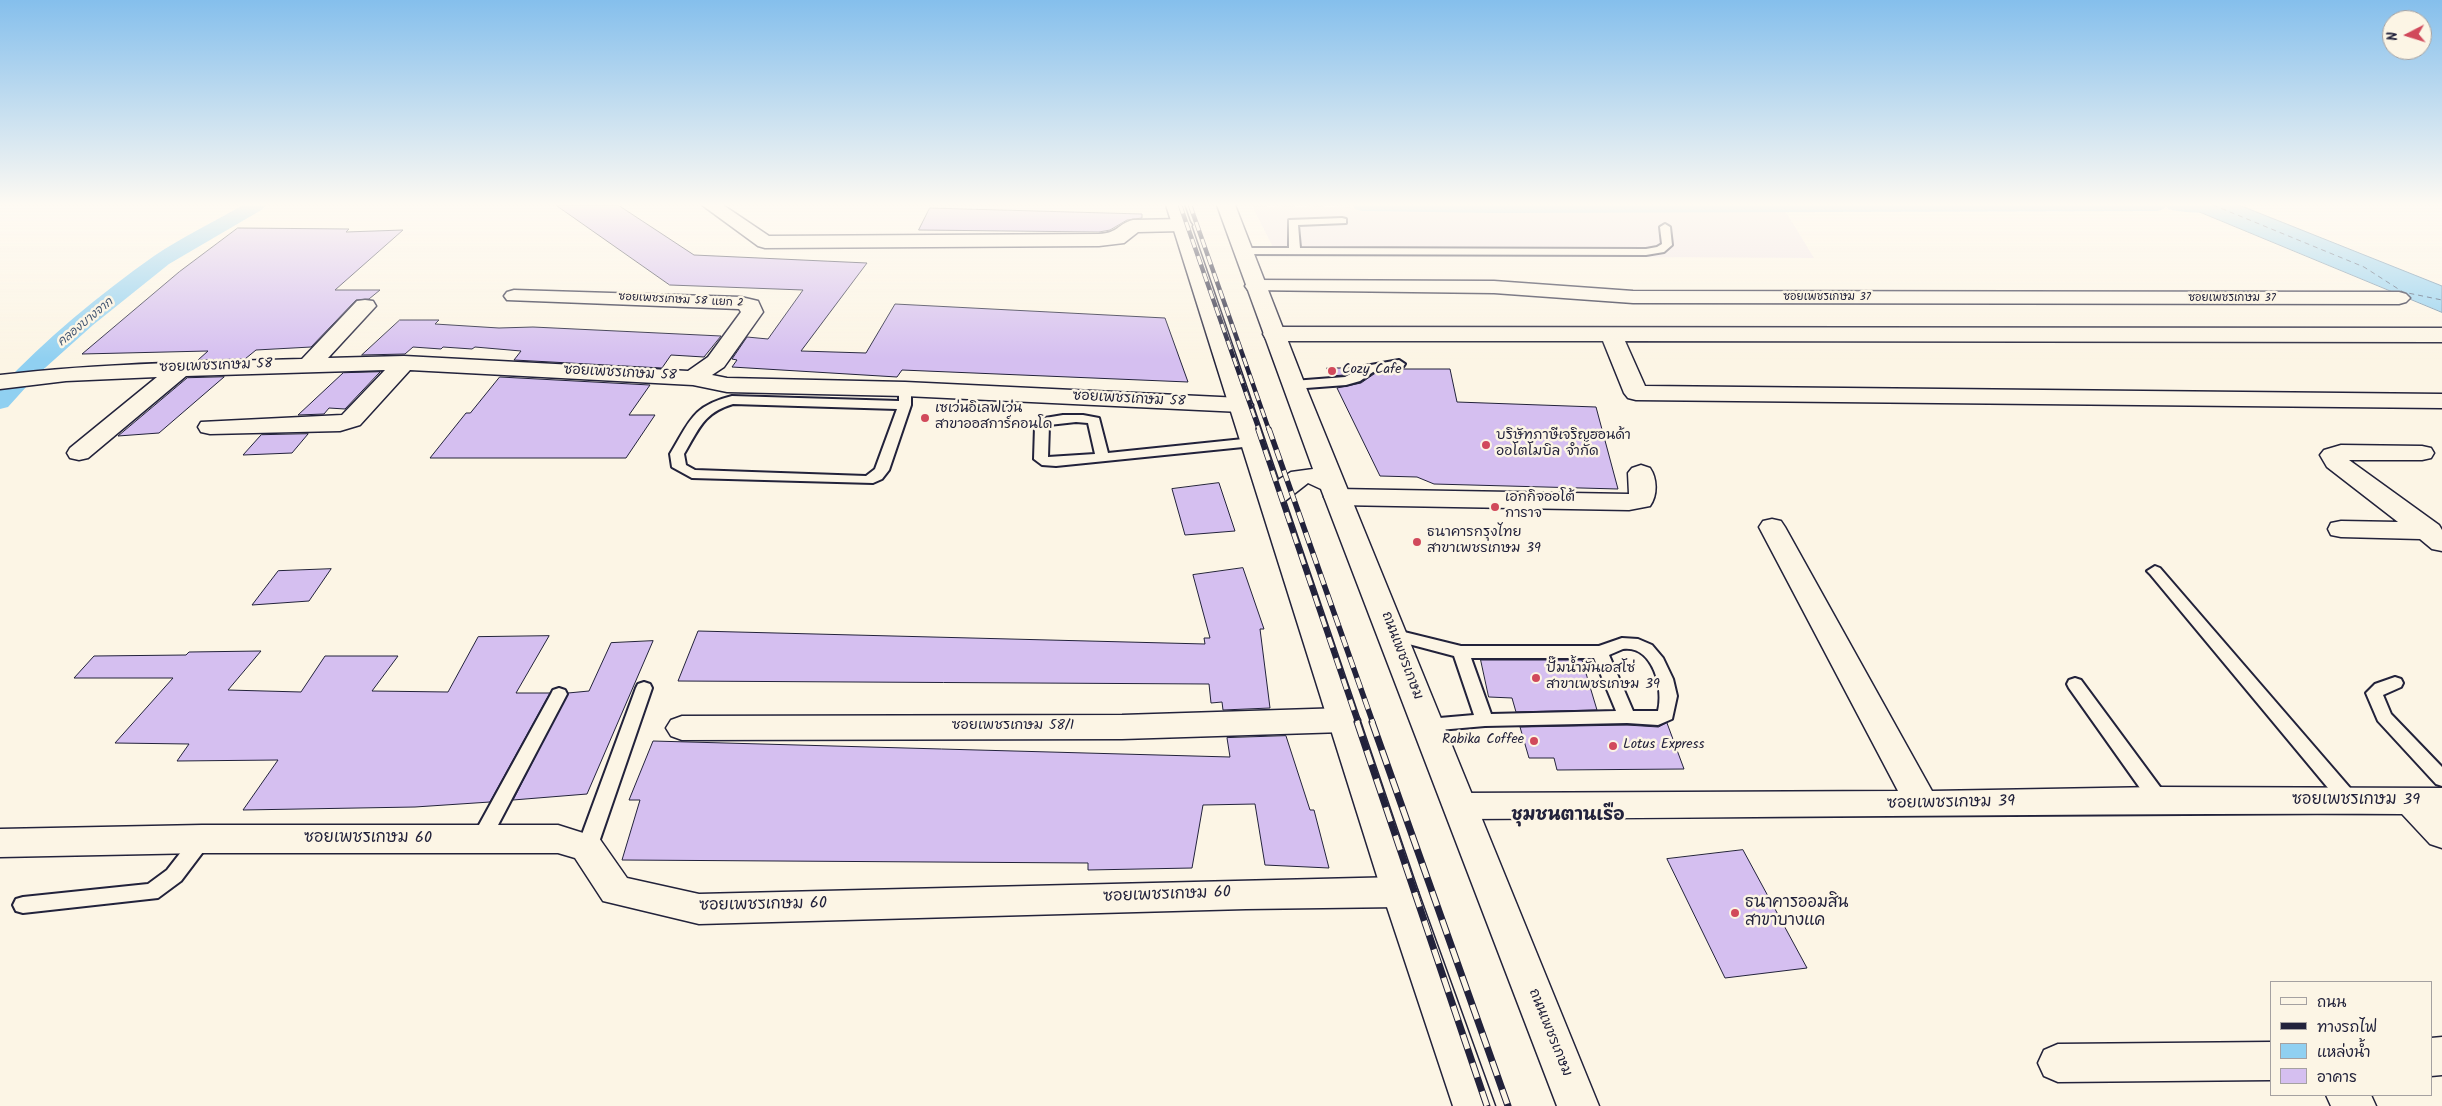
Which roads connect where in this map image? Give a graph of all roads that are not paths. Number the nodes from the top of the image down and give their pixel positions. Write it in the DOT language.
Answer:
graph roads {
  1 [pos="1193,257"];
  2 [pos="1244,257"];
  3 [pos="1255,286"];
  4 [pos="514,296"];
  5 [pos="2399,298"];
  6 [pos="365,306"];
  7 [pos="1274,334"];
  8 [pos="1611,334"];
  9 [pos="2442,335"];
  10 [pos="404,363"];
  11 [pos="1399,364"];
  12 [pos="309,365"];
  13 [pos="182,368"];
  14 [pos="693,378"];
  15 [pos="5,381"];
  16 [pos="1293,385"];
  17 [pos="905,397"];
  18 [pos="2442,402"];
  19 [pos="1241,405"];
  20 [pos="210,427"];
  21 [pos="79,453"];
  22 [pos="2422,453"];
  23 [pos="1257,454"];
  24 [pos="1102,457"];
  25 [pos="1641,474"];
  26 [pos="1331,481"];
  27 [pos="1272,499"];
  28 [pos="1772,527"];
  29 [pos="2341,529"];
  30 [pos="2436,535"];
  31 [pos="2155,571"];
  32 [pos="1392,634"];
  33 [pos="1461,652"];
  34 [pos="1600,652"];
  35 [pos="2395,683"];
  36 [pos="2075,684"];
  37 [pos="644,688"];
  38 [pos="559,694"];
  39 [pos="1627,716"];
  40 [pos="1344,720"];
  41 [pos="1485,720"];
  42 [pos="1428,725"];
  43 [pos="682,728"];
  44 [pos="2442,779"];
  45 [pos="2159,800"];
  46 [pos="2350,801"];
  47 [pos="2426,801"];
  48 [pos="1922,804"];
  49 [pos="1460,806"];
  50 [pos="2442,834"];
  51 [pos="481,839"];
  52 [pos="202,840"];
  53 [pos="0,843"];
  54 [pos="587,848"];
  55 [pos="1400,892"];
  56 [pos="23,904"];
  57 [pos="2270,1061"];
  58 [pos="2058,1063"];
  59 [pos="1474,1106"];
  60 [pos="1578,1106"];
  1 -- 19 [label="street"];
  2 -- 3 [label="street, ถนนเพชรเกษม"];
  3 -- 5 [label="street, ซอยเพชรเกษม 37"];
  3 -- 7 [label="street, ถนนเพชรเกษม"];
  4 -- 14 [label="street, ซอยเพชรเกษม 58 แยก 2"];
  6 -- 12 [label="street"];
  7 -- 8 [label="street"];
  7 -- 16 [label="street, ถนนเพชรเกษม"];
  8 -- 9 [label="street"];
  8 -- 18 [label="street"];
  10 -- 12 [label="street, ซอยเพชรเกษม 58"];
  10 -- 14 [label="street, ซอยเพชรเกษม 58"];
  10 -- 20 [label="street"];
  11 -- 16 [label="lane"];
  12 -- 13 [label="street, ซอยเพชรเกษม 58"];
  13 -- 15 [label="street, ซอยเพชรเกษม 58"];
  13 -- 21 [label="street"];
  14 -- 17 [label="street, ซอยเพชรเกษม 58"];
  16 -- 26 [label="street, ถนนเพชรเกษม"];
  17 -- 17 [label="lane"];
  17 -- 19 [label="street, ซอยเพชรเกษม 58"];
  19 -- 23 [label="street"];
  22 -- 30 [label="street"];
  23 -- 24 [label="lane"];
  23 -- 26 [label="street"];
  23 -- 27 [label="street"];
  24 -- 24 [label="lane"];
  25 -- 26 [label="street"];
  26 -- 27 [label="street"];
  26 -- 32 [label="street, ถนนเพชรเกษม"];
  27 -- 40 [label="street"];
  28 -- 48 [label="street"];
  29 -- 30 [label="street"];
  31 -- 46 [label="lane"];
  32 -- 33 [label="lane"];
  32 -- 42 [label="street, ถนนเพชรเกษม"];
  33 -- 34 [label="lane"];
  33 -- 41 [label="lane"];
  34 -- 39 [label="lane"];
  34 -- 39 [label="lane"];
  35 -- 44 [label="lane"];
  36 -- 45 [label="lane"];
  37 -- 54 [label="lane"];
  38 -- 51 [label="lane"];
  39 -- 41 [label="lane"];
  40 -- 43 [label="street, ซอยเพชรเกษม 58/1"];
  40 -- 55 [label="street"];
  41 -- 42 [label="lane"];
  42 -- 49 [label="street, ถนนเพชรเกษม"];
  45 -- 46 [label="street, ซอยเพชรเกษม 39"];
  45 -- 48 [label="street, ซอยเพชรเกษม 39"];
  46 -- 47 [label="street, ซอยเพชรเกษม 39"];
  47 -- 50 [label="street"];
  48 -- 49 [label="street, ซอยเพชรเกษม 39"];
  49 -- 60 [label="street, ถนนเพชรเกษม"];
  51 -- 52 [label="street, ซอยเพชรเกษม 60"];
  51 -- 54 [label="street, ซอยเพชรเกษม 60"];
  52 -- 53 [label="street, ซอยเพชรเกษม 60"];
  52 -- 56 [label="lane"];
  54 -- 55 [label="street, ซอยเพชรเกษม 60"];
  55 -- 59 [label="street"];
  57 -- 58 [label="street"];
}
